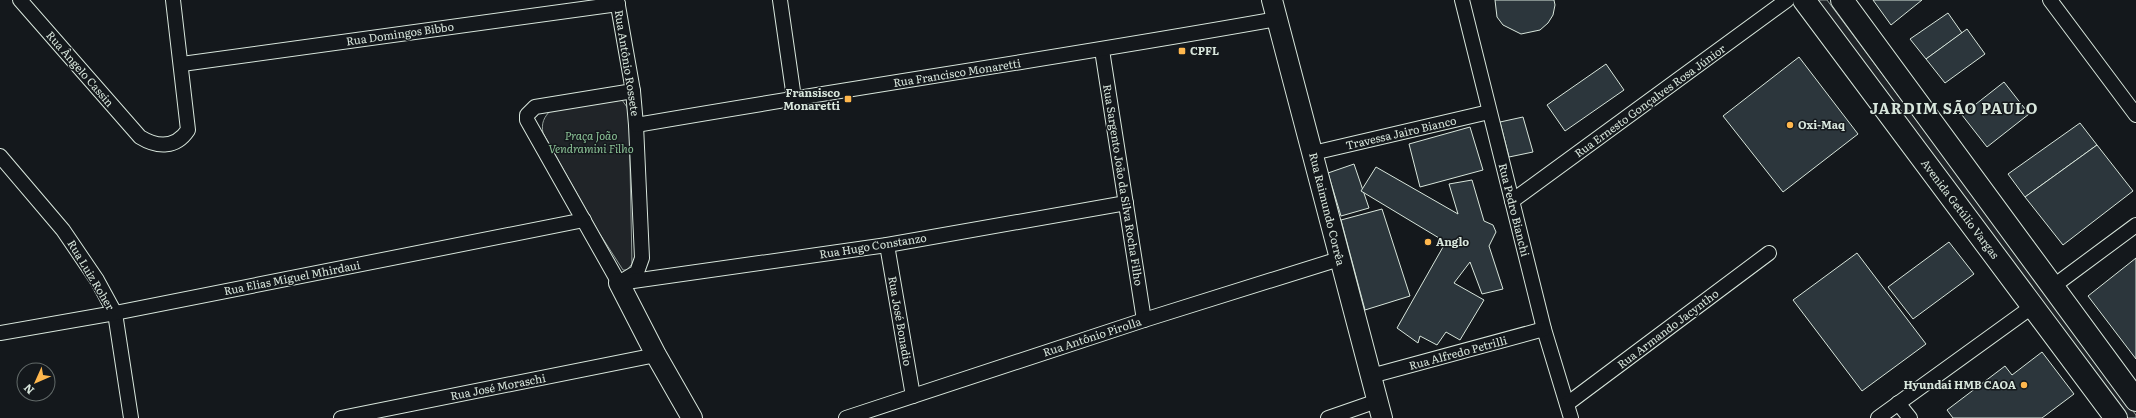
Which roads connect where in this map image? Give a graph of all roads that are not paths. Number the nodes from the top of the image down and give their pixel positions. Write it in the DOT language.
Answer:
graph roads {
  1 [pos="20,0"];
  2 [pos="173,0"];
  3 [pos="780,0"];
  4 [pos="1272,0"];
  5 [pos="1462,0"];
  6 [pos="1787,0"];
  7 [pos="1804,0"];
  8 [pos="1842,0"];
  9 [pos="2050,0"];
  10 [pos="618,2"];
  11 [pos="1277,19"];
  12 [pos="1102,50"];
  13 [pos="182,64"];
  14 [pos="633,91"];
  15 [pos="794,98"];
  16 [pos="1489,112"];
  17 [pos="2136,115"];
  18 [pos="636,125"];
  19 [pos="1313,153"];
  20 [pos="0,156"];
  21 [pos="1512,201"];
  22 [pos="1126,203"];
  23 [pos="584,220"];
  24 [pos="2136,225"];
  25 [pos="887,245"];
  26 [pos="1769,253"];
  27 [pos="1339,259"];
  28 [pos="619,283"];
  29 [pos="2051,288"];
  30 [pos="2033,306"];
  31 [pos="115,313"];
  32 [pos="1144,320"];
  33 [pos="1544,329"];
  34 [pos="0,333"];
  35 [pos="656,355"];
  36 [pos="1371,376"];
  37 [pos="913,396"];
  38 [pos="2136,400"];
  39 [pos="1898,403"];
  40 [pos="1567,404"];
  41 [pos="1380,409"];
  42 [pos="131,418"];
  43 [pos="341,418"];
  44 [pos="692,418"];
  45 [pos="846,418"];
  46 [pos="1328,418"];
  47 [pos="1571,418"];
  48 [pos="1878,418"];
  49 [pos="1910,418"];
  50 [pos="2116,418"];
  1 -- 13 [label="street, Rua Ângelo Cassin"];
  2 -- 13 [label="street"];
  3 -- 15 [label="street"];
  4 -- 11 [label="main road, Rua Raimundo Corrêa"];
  5 -- 16 [label="street, Rua Pedro Bianchi"];
  6 -- 21 [label="street, Rua Ernesto Gonçalves Rosa Júnior"];
  7 -- 30 [label="main road, Avenida Getúlio Vargas"];
  8 -- 29 [label="main road"];
  9 -- 17 [label="street"];
  10 -- 13 [label="street, Rua Domingos Bibbo"];
  10 -- 14 [label="street, Rua Antônio Rossete"];
  11 -- 12 [label="street, Rua Francisco Monaretti"];
  11 -- 19 [label="main road, Rua Raimundo Corrêa"];
  12 -- 15 [label="street, Rua Francisco Monaretti"];
  12 -- 22 [label="street, Rua Sargento João da Silva Rocha Filho"];
  14 -- 18 [label="street, Rua Antônio Rossete"];
  14 -- 23 [label="street"];
  15 -- 18 [label="street, Rua Francisco Monaretti"];
  16 -- 19 [label="street, Travessa Jairo Bianco"];
  16 -- 21 [label="street, Rua Pedro Bianchi"];
  18 -- 28 [label="street, Rua Antônio Rossete"];
  19 -- 27 [label="main road, Rua Raimundo Corrêa"];
  20 -- 31 [label="street, Rua Luiz Roher"];
  21 -- 33 [label="street, Rua Pedro Bianchi"];
  22 -- 25 [label="street, Rua Hugo Constanzo"];
  22 -- 32 [label="street, Rua Sargento João da Silva Rocha Filho"];
  23 -- 28 [label="street"];
  23 -- 31 [label="street, Rua Elias Miguel Mhirdaui"];
  24 -- 29 [label="street"];
  25 -- 28 [label="street, Rua Hugo Constanzo"];
  25 -- 37 [label="street, Rua José Bonadio"];
  26 -- 40 [label="street, Rua Armando Jacyntho"];
  27 -- 32 [label="street, Rua Antônio Pirolla"];
  27 -- 36 [label="main road, Rua Raimundo Corrêa"];
  28 -- 35 [label="main road"];
  29 -- 38 [label="main road"];
  30 -- 39 [label="street"];
  30 -- 50 [label="main road, Avenida Getúlio Vargas"];
  31 -- 34 [label="street, Rua Elias Miguel Mhirdaui"];
  31 -- 42 [label="street, Rua Luiz Roher"];
  32 -- 37 [label="street, Rua Antônio Pirolla"];
  33 -- 36 [label="street, Rua Alfredo Petrilli"];
  33 -- 40 [label="street, Rua Pedro Bianchi"];
  35 -- 43 [label="street, Rua José Moraschi"];
  35 -- 44 [label="main road"];
  36 -- 41 [label="main road, Rua Raimundo Corrêa"];
  37 -- 45 [label="street, Rua Antônio Pirolla"];
  39 -- 48 [label="street"];
  39 -- 49 [label="street"];
  40 -- 47 [label="street, Rua Pedro Bianchi"];
  41 -- 46 [label="street"];
}
